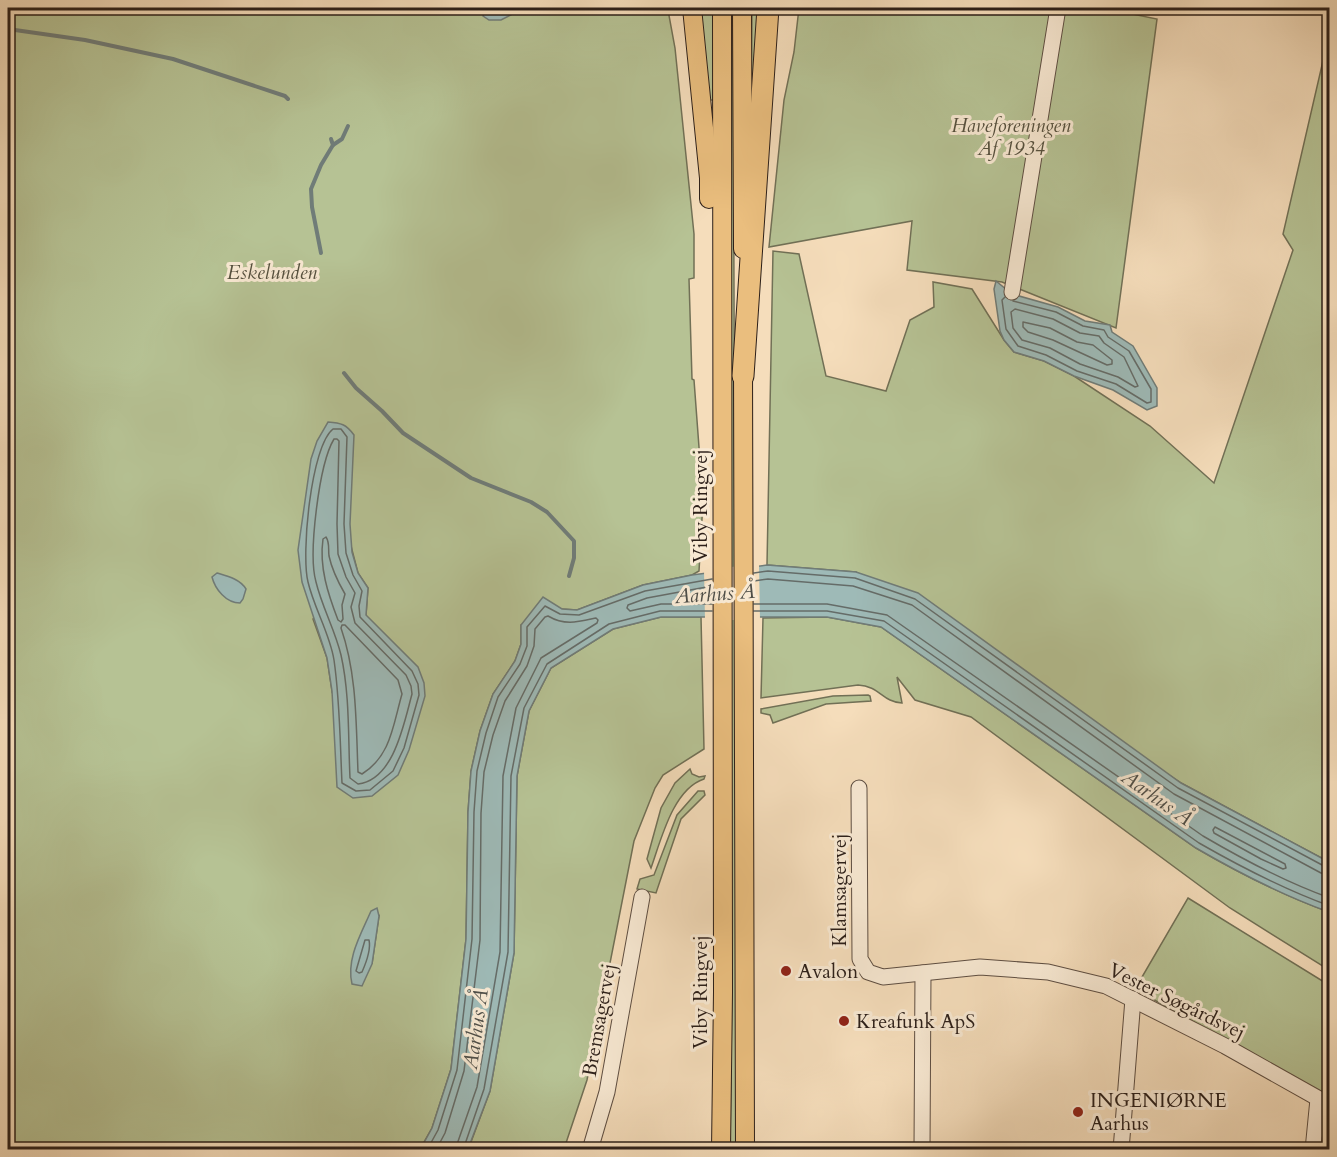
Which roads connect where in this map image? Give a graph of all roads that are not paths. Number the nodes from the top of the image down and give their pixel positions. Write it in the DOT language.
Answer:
graph roads {
  1 [pos="692,8"];
  2 [pos="722,8"];
  3 [pos="742,8"];
  4 [pos="768,8"];
  5 [pos="1058,8"];
  6 [pos="1012,292"];
  7 [pos="743,376"];
  8 [pos="722,482"];
  9 [pos="860,788"];
  10 [pos="642,897"];
  11 [pos="923,973"];
  12 [pos="1133,999"];
  13 [pos="1324,1102"];
  14 [pos="590,1149"];
  15 [pos="721,1149"];
  16 [pos="745,1149"];
  17 [pos="922,1149"];
  18 [pos="1121,1149"];
  19 [pos="1312,1149"];
  1 -- 8 [label="main road"];
  2 -- 8 [label="main road, Viby Ringvej"];
  3 -- 7 [label="main road"];
  4 -- 7 [label="highway"];
  5 -- 6 [label="street"];
  7 -- 16 [label="main road"];
  8 -- 15 [label="main road, Viby Ringvej"];
  9 -- 11 [label="street, Klamsagervej"];
  10 -- 14 [label="street, Bremsagervej"];
  11 -- 12 [label="street, Vester Søgårdsvej"];
  11 -- 17 [label="street"];
  12 -- 13 [label="street, Vester Søgårdsvej"];
  12 -- 18 [label="street"];
  13 -- 19 [label="street"];
}
